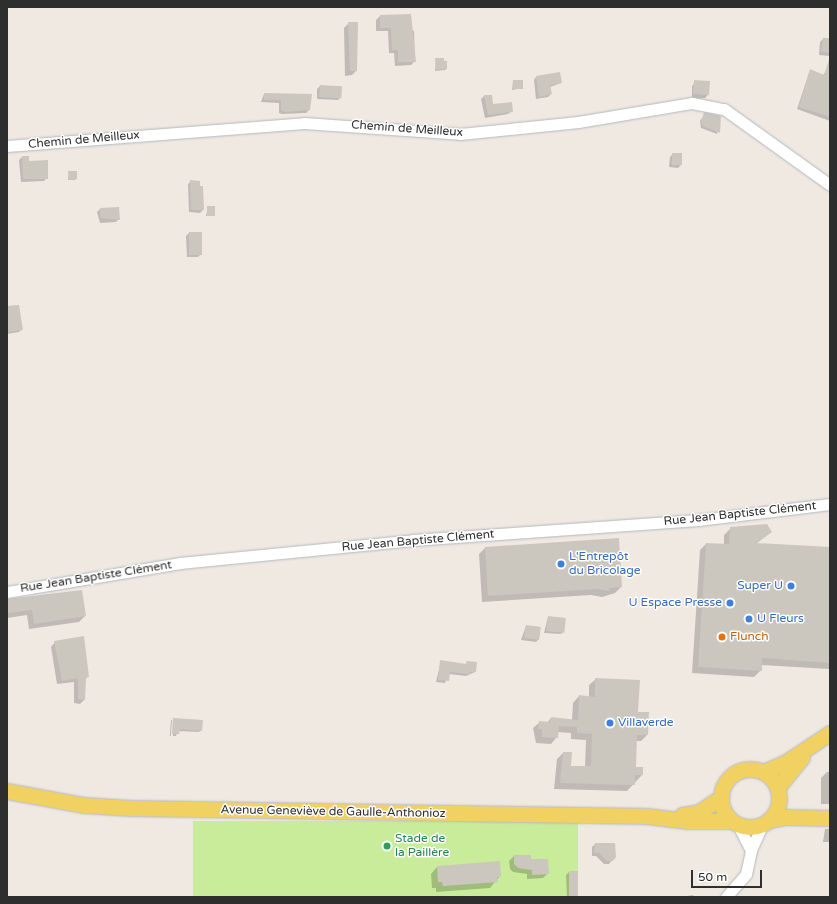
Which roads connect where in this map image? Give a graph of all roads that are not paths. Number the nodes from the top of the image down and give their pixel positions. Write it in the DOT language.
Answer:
graph roads {
  1 [pos="7,146"];
  2 [pos="830,185"];
  3 [pos="830,504"];
  4 [pos="7,592"];
  5 [pos="830,732"];
  6 [pos="815,743"];
  7 [pos="763,772"];
  8 [pos="7,791"];
  9 [pos="779,794"];
  10 [pos="721,797"];
  11 [pos="661,817"];
  12 [pos="808,818"];
  13 [pos="830,818"];
  14 [pos="766,822"];
  15 [pos="735,823"];
  16 [pos="751,850"];
  17 [pos="726,897"];
  1 -- 2 [label="street, Chemin de Meilleux"];
  3 -- 4 [label="street, Rue Jean Baptiste Clément"];
  5 -- 6 [label="main road"];
  6 -- 7 [label="main road"];
  6 -- 9 [label="main road"];
  7 -- 9 [label="main road"];
  7 -- 10 [label="main road"];
  8 -- 11 [label="main road, Avenue Geneviève de Gaulle-Anthonioz"];
  9 -- 12 [label="main road"];
  9 -- 14 [label="main road"];
  10 -- 11 [label="main road, Avenue Geneviève de Gaulle-Anthonioz"];
  10 -- 15 [label="main road"];
  11 -- 15 [label="main road, Avenue Geneviève de Gaulle-Anthonioz"];
  12 -- 13 [label="main road"];
  12 -- 14 [label="main road"];
  14 -- 15 [label="main road"];
  14 -- 16 [label="street"];
  15 -- 16 [label="street"];
  16 -- 17 [label="street"];
}
